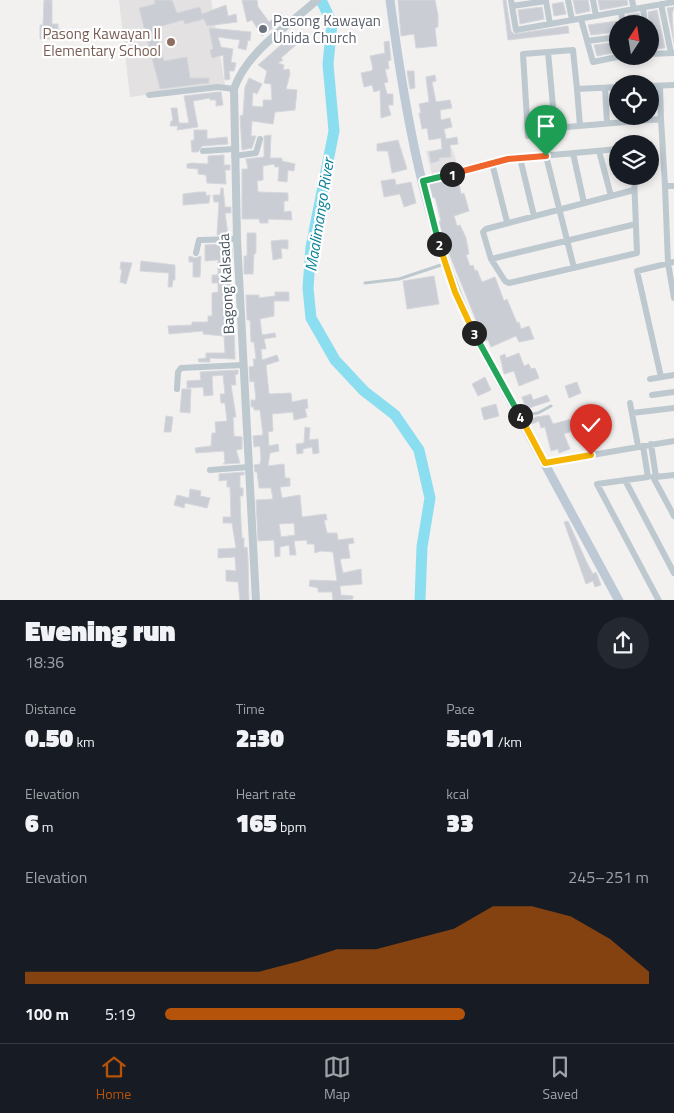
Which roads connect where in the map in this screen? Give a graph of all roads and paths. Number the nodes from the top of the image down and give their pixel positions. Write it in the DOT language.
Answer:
graph roads {
  1 [pos="317,0"];
  2 [pos="390,0"];
  3 [pos="568,0"];
  4 [pos="593,0"];
  5 [pos="632,0"];
  6 [pos="673,1"];
  7 [pos="532,2"];
  8 [pos="512,3"];
  9 [pos="653,3"];
  10 [pos="661,4"];
  11 [pos="643,8"];
  12 [pos="634,9"];
  13 [pos="621,12"];
  14 [pos="622,15"];
  15 [pos="644,15"];
  16 [pos="596,16"];
  17 [pos="581,19"];
  18 [pos="572,20"];
  19 [pos="550,24"];
  20 [pos="609,38"];
  21 [pos="587,41"];
  22 [pos="548,52"];
  23 [pos="673,53"];
  24 [pos="659,54"];
  25 [pos="609,59"];
  26 [pos="660,86"];
  27 [pos="674,86"];
  28 [pos="605,88"];
  29 [pos="609,88"];
  30 [pos="234,89"];
  31 [pos="577,89"];
  32 [pos="149,95"];
  33 [pos="661,119"];
  34 [pos="607,123"];
  35 [pos="580,126"];
  36 [pos="555,128"];
  37 [pos="260,139"];
  38 [pos="609,150"];
  39 [pos="203,151"];
  40 [pos="598,151"];
  41 [pos="234,152"];
  42 [pos="573,153"];
  43 [pos="546,156"];
  44 [pos="520,158"];
  45 [pos="492,163"];
  46 [pos="423,181"];
  47 [pos="634,185"];
  48 [pos="665,186"];
  49 [pos="674,186"];
  50 [pos="634,190"];
  51 [pos="611,196"];
  52 [pos="584,203"];
  53 [pos="558,209"];
  54 [pos="534,216"];
  55 [pos="507,222"];
  56 [pos="636,224"];
  57 [pos="237,239"];
  58 [pos="567,240"];
  59 [pos="196,253"];
  60 [pos="491,259"];
  61 [pos="671,263"];
  62 [pos="445,264"];
  63 [pos="574,268"];
  64 [pos="365,283"];
  65 [pos="674,298"];
  66 [pos="243,365"];
  67 [pos="674,375"];
  68 [pos="661,378"];
  69 [pos="650,379"];
  70 [pos="177,389"];
  71 [pos="674,392"];
  72 [pos="652,395"];
  73 [pos="630,404"];
  74 [pos="551,406"];
  75 [pos="674,408"];
  76 [pos="632,414"];
  77 [pos="521,417"];
  78 [pos="674,441"];
  79 [pos="644,445"];
  80 [pos="545,463"];
  81 [pos="249,467"];
  82 [pos="210,470"];
  83 [pos="674,475"];
  84 [pos="652,477"];
  85 [pos="625,480"];
  86 [pos="674,516"];
  87 [pos="674,573"];
  88 [pos="256,600"];
  89 [pos="619,600"];
  90 [pos="659,600"];
  1 -- 30 [label="street, Bagong Kalsada"];
  2 -- 46 [label="main road"];
  3 -- 18 [label="street"];
  4 -- 16 [label="street"];
  5 -- 12 [label="street"];
  6 -- 10 [label="street"];
  7 -- 8 [label="street"];
  7 -- 19 [label="street"];
  8 -- 19 [label="street"];
  9 -- 10 [label="street"];
  9 -- 11 [label="street"];
  10 -- 23 [label="street"];
  11 -- 12 [label="street"];
  11 -- 15 [label="street"];
  12 -- 13 [label="street"];
  13 -- 14 [label="street"];
  13 -- 16 [label="street"];
  16 -- 17 [label="street"];
  17 -- 18 [label="street"];
  17 -- 21 [label="street"];
  18 -- 19 [label="street"];
  20 -- 21 [label="street"];
  21 -- 25 [label="street"];
  22 -- 31 [label="street"];
  22 -- 36 [label="street"];
  22 -- 36 [label="street"];
  23 -- 24 [label="street"];
  26 -- 27 [label="street"];
  26 -- 33 [label="street"];
  28 -- 29 [label="street"];
  28 -- 31 [label="street"];
  28 -- 34 [label="street"];
  30 -- 32 [label="street"];
  30 -- 41 [label="street, Bagong Kalsada"];
  31 -- 35 [label="street"];
  33 -- 48 [label="street"];
  34 -- 35 [label="street"];
  35 -- 36 [label="street"];
  37 -- 41 [label="street"];
  38 -- 40 [label="street"];
  39 -- 41 [label="street"];
  40 -- 42 [label="street"];
  40 -- 51 [label="street"];
  41 -- 57 [label="street, Bagong Kalsada"];
  42 -- 43 [label="street"];
  42 -- 52 [label="street"];
  43 -- 44 [label="street"];
  43 -- 53 [label="street"];
  44 -- 45 [label="street"];
  44 -- 54 [label="street"];
  45 -- 46 [label="street"];
  45 -- 55 [label="street"];
  46 -- 62 [label="main road"];
  47 -- 50 [label="street"];
  48 -- 49 [label="street"];
  48 -- 61 [label="street"];
  50 -- 51 [label="street"];
  50 -- 56 [label="street"];
  51 -- 52 [label="street"];
  52 -- 53 [label="street"];
  53 -- 54 [label="street"];
  53 -- 58 [label="street"];
  54 -- 55 [label="street"];
  55 -- 60 [label="street"];
  56 -- 58 [label="street"];
  56 -- 63 [label="street"];
  57 -- 59 [label="street"];
  57 -- 66 [label="street, Bagong Kalsada"];
  58 -- 60 [label="street"];
  58 -- 63 [label="street"];
  60 -- 63 [label="street"];
  61 -- 65 [label="street"];
  61 -- 68 [label="street"];
  62 -- 64 [label="lane"];
  62 -- 77 [label="main road"];
  66 -- 70 [label="street"];
  66 -- 81 [label="street, Bagong Kalsada"];
  67 -- 68 [label="street"];
  68 -- 69 [label="street"];
  71 -- 72 [label="street"];
  73 -- 76 [label="street"];
  74 -- 77 [label="lane"];
  75 -- 76 [label="street"];
  76 -- 79 [label="street"];
  77 -- 80 [label="main road"];
  78 -- 79 [label="street"];
  79 -- 80 [label="street"];
  79 -- 84 [label="street"];
  80 -- 89 [label="main road"];
  81 -- 82 [label="street"];
  81 -- 88 [label="street, Bagong Kalsada"];
  83 -- 84 [label="street"];
  84 -- 85 [label="street"];
  84 -- 86 [label="street"];
  85 -- 87 [label="street"];
  85 -- 90 [label="street"];
}
